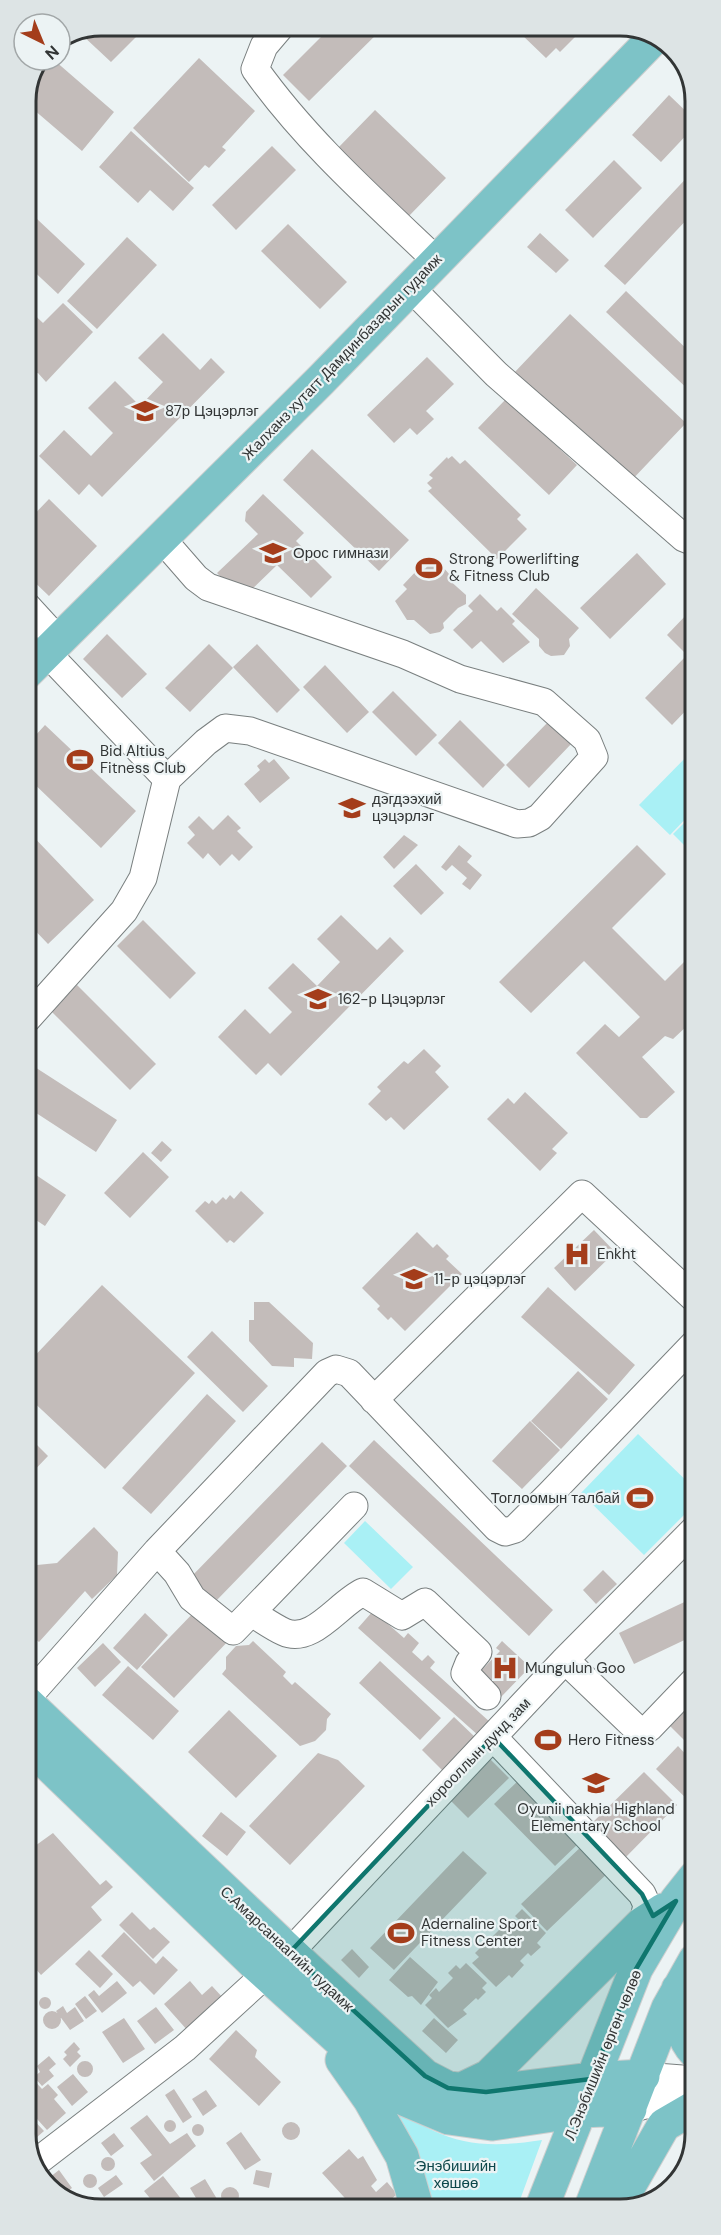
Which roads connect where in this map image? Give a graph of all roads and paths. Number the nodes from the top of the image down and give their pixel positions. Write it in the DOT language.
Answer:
graph roads {
  1 [pos="272,36"];
  2 [pos="649,43"];
  3 [pos="436,261"];
  4 [pos="411,288"];
  5 [pos="685,538"];
  6 [pos="162,539"];
  7 [pos="36,633"];
  8 [pos="44,655"];
  9 [pos="167,779"];
  10 [pos="36,1009"];
  11 [pos="685,1290"];
  12 [pos="685,1352"];
  13 [pos="374,1400"];
  14 [pos="354,1506"];
  15 [pos="685,1539"];
  16 [pos="157,1551"];
  17 [pos="252,1613"];
  18 [pos="565,1660"];
  19 [pos="36,1688"];
  20 [pos="685,1690"];
  21 [pos="487,1696"];
  22 [pos="36,1712"];
  23 [pos="493,1737"];
  24 [pos="36,1753"];
  25 [pos="685,1893"];
  26 [pos="685,1896"];
  27 [pos="643,1923"];
  28 [pos="290,1952"];
  29 [pos="266,1974"];
  30 [pos="685,1976"];
  31 [pos="678,1988"];
  32 [pos="312,2017"];
  33 [pos="685,2034"];
  34 [pos="643,2076"];
  35 [pos="591,2079"];
  36 [pos="685,2079"];
  37 [pos="462,2089"];
  38 [pos="685,2097"];
  39 [pos="630,2109"];
  40 [pos="580,2111"];
  41 [pos="685,2113"];
  42 [pos="41,2158"];
  43 [pos="414,2199"];
  44 [pos="545,2199"];
  45 [pos="594,2199"];
  46 [pos="622,2199"];
  1 -- 3 [label="street"];
  2 -- 3 [label="main road, Жалханз хутагт Дамдинбазарын гудамж"];
  3 -- 4 [label="main road, Жалханз хутагт Дамдинбазарын гудамж"];
  4 -- 5 [label="street"];
  4 -- 6 [label="main road, Жалханз хутагт Дамдинбазарын гудамж"];
  6 -- 8 [label="main road, Жалханз хутагт Дамдинбазарын гудамж"];
  6 -- 9 [label="street"];
  7 -- 8 [label="street"];
  8 -- 9 [label="street"];
  9 -- 10 [label="street"];
  11 -- 13 [label="street"];
  12 -- 13 [label="street"];
  13 -- 16 [label="street"];
  14 -- 17 [label="street"];
  15 -- 18 [label="street, хорооллын дунд зам"];
  16 -- 17 [label="street"];
  16 -- 19 [label="street"];
  17 -- 21 [label="street"];
  18 -- 20 [label="street"];
  18 -- 23 [label="street, хорооллын дунд зам"];
  22 -- 28 [label="main road, С.Амарсанаагийн гудамж"];
  23 -- 27 [label="street"];
  23 -- 28 [label="street, хорооллын дунд зам"];
  24 -- 29 [label="main road"];
  25 -- 27 [label="main road"];
  26 -- 35 [label="main road, Л.Энэбишийн өргөн чөлөө"];
  27 -- 37 [label="main road"];
  28 -- 37 [label="main road, С.Амарсанаагийн гудамж"];
  29 -- 32 [label="main road"];
  29 -- 42 [label="street"];
  30 -- 31 [label="main road"];
  31 -- 33 [label="main road"];
  31 -- 34 [label="main road"];
  32 -- 40 [label="main road"];
  32 -- 43 [label="main road"];
  34 -- 35 [label="main road, С.Амарсанаагийн гудамж"];
  34 -- 36 [label="street"];
  34 -- 39 [label="main road"];
  35 -- 37 [label="main road, С.Амарсанаагийн гудамж"];
  35 -- 40 [label="main road, Л.Энэбишийн өргөн чөлөө"];
  38 -- 39 [label="street"];
  39 -- 40 [label="main road"];
  39 -- 45 [label="main road"];
  40 -- 44 [label="main road, Л.Энэбишийн өргөн чөлөө"];
  41 -- 46 [label="main road"];
}
